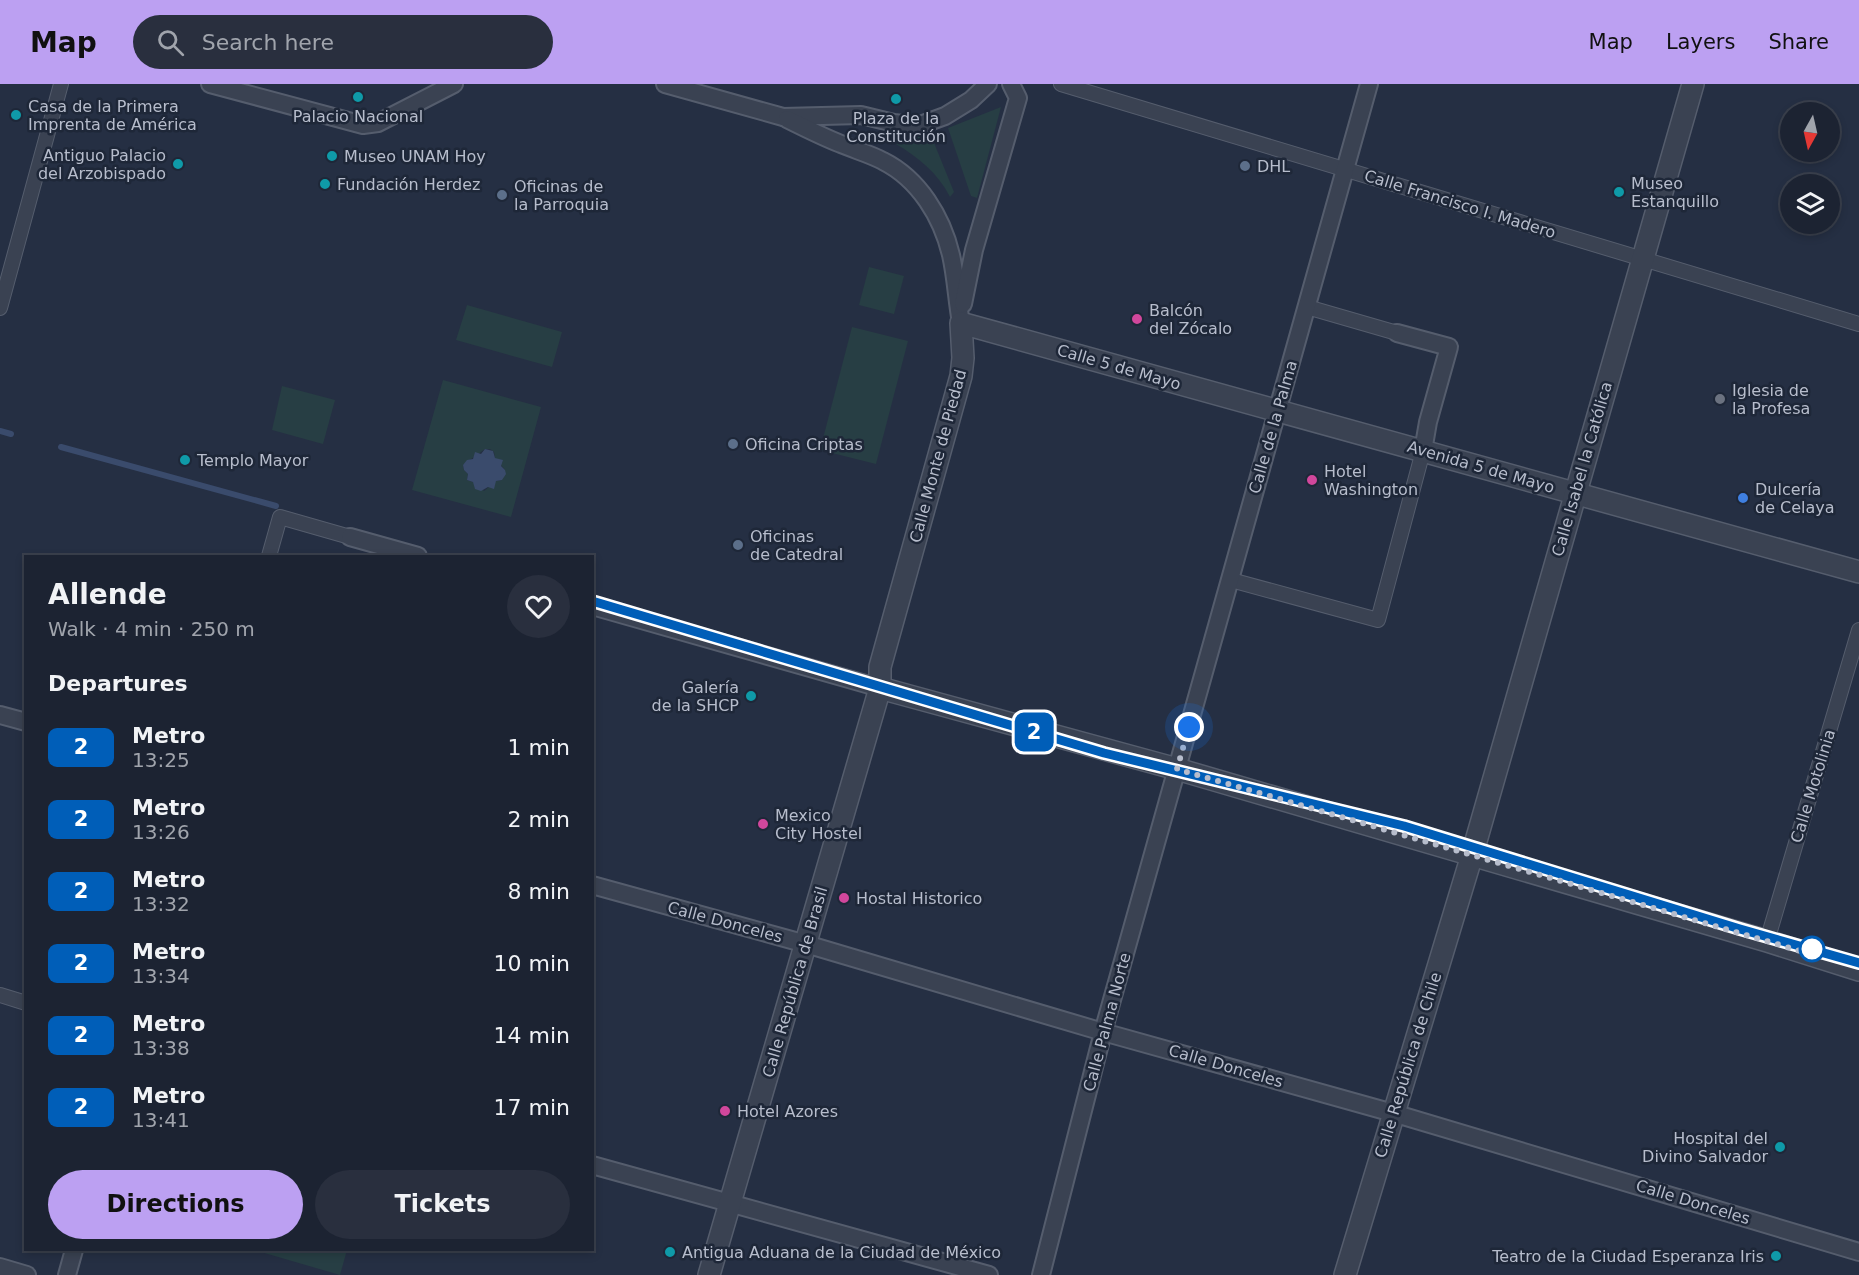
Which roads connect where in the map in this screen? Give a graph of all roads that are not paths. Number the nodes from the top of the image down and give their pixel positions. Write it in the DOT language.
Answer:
graph roads {
  1 [pos="61,84"];
  2 [pos="210,84"];
  3 [pos="454,84"];
  4 [pos="665,84"];
  5 [pos="988,84"];
  6 [pos="1011,84"];
  7 [pos="1061,84"];
  8 [pos="1370,84"];
  9 [pos="1693,84"];
  10 [pos="783,117"];
  11 [pos="1346,170"];
  12 [pos="1644,259"];
  13 [pos="0,308"];
  14 [pos="1307,308"];
  15 [pos="961,323"];
  16 [pos="1859,324"];
  17 [pos="1397,333"];
  18 [pos="1276,411"];
  19 [pos="1424,451"];
  20 [pos="1575,493"];
  21 [pos="350,537"];
  22 [pos="269,555"];
  23 [pos="414,555"];
  24 [pos="1859,572"];
  25 [pos="1231,580"];
  26 [pos="594,607"];
  27 [pos="1859,630"];
  28 [pos="880,688"];
  29 [pos="0,715"];
  30 [pos="24,721"];
  31 [pos="1177,769"];
  32 [pos="1472,855"];
  33 [pos="594,886"];
  34 [pos="1767,941"];
  35 [pos="806,944"];
  36 [pos="1859,970"];
  37 [pos="0,995"];
  38 [pos="24,1002"];
  39 [pos="1103,1032"];
  40 [pos="1393,1113"];
  41 [pos="594,1166"];
  42 [pos="729,1203"];
  43 [pos="74,1251"];
  44 [pos="1859,1252"];
  45 [pos="0,1267"];
  46 [pos="27,1275"];
  47 [pos="67,1275"];
  48 [pos="709,1275"];
  49 [pos="989,1275"];
  50 [pos="1041,1275"];
  51 [pos="1345,1275"];
  1 -- 13 [label="street"];
  2 -- 3 [label="street"];
  4 -- 10 [label="street"];
  5 -- 10 [label="street"];
  6 -- 15 [label="street, Calle Monte de Piedad"];
  7 -- 11 [label="street, Calle Francisco I. Madero"];
  8 -- 11 [label="street, Calle de la Palma"];
  9 -- 12 [label="street, Calle Isabel la Católica"];
  10 -- 15 [label="street"];
  11 -- 12 [label="street, Calle Francisco I. Madero"];
  11 -- 14 [label="street, Calle de la Palma"];
  12 -- 16 [label="street, Calle Francisco I. Madero"];
  12 -- 20 [label="street, Calle Isabel la Católica"];
  14 -- 17 [label="street"];
  14 -- 18 [label="street, Calle de la Palma"];
  15 -- 18 [label="street, Calle 5 de Mayo"];
  15 -- 28 [label="street, Calle Monte de Piedad"];
  17 -- 19 [label="street"];
  18 -- 19 [label="street, Avenida 5 de Mayo"];
  18 -- 25 [label="street, Calle de la Palma"];
  19 -- 20 [label="street, Avenida 5 de Mayo"];
  19 -- 25 [label="street"];
  20 -- 24 [label="street, Avenida 5 de Mayo"];
  20 -- 32 [label="street, Calle Isabel la Católica"];
  21 -- 22 [label="street"];
  21 -- 23 [label="street"];
  25 -- 31 [label="street, Calle de la Palma"];
  26 -- 28 [label="street"];
  27 -- 34 [label="street, Calle Motolinia"];
  28 -- 31 [label="street"];
  28 -- 35 [label="street, Calle República de Brasil"];
  29 -- 30 [label="street"];
  31 -- 32 [label="street"];
  31 -- 39 [label="street, Calle Palma Norte"];
  32 -- 34 [label="street"];
  32 -- 40 [label="street, Calle República de Chile"];
  33 -- 35 [label="street, Calle Donceles"];
  34 -- 36 [label="street"];
  35 -- 39 [label="street, Calle Donceles"];
  35 -- 42 [label="street, Calle República de Brasil"];
  37 -- 38 [label="street"];
  39 -- 40 [label="street, Calle Donceles"];
  39 -- 50 [label="street, Calle Palma Norte"];
  40 -- 44 [label="street, Calle Donceles"];
  40 -- 51 [label="street, Calle República de Chile"];
  41 -- 42 [label="street"];
  42 -- 48 [label="street, Calle República de Brasil"];
  42 -- 49 [label="street"];
  43 -- 47 [label="street"];
  45 -- 46 [label="street"];
}
